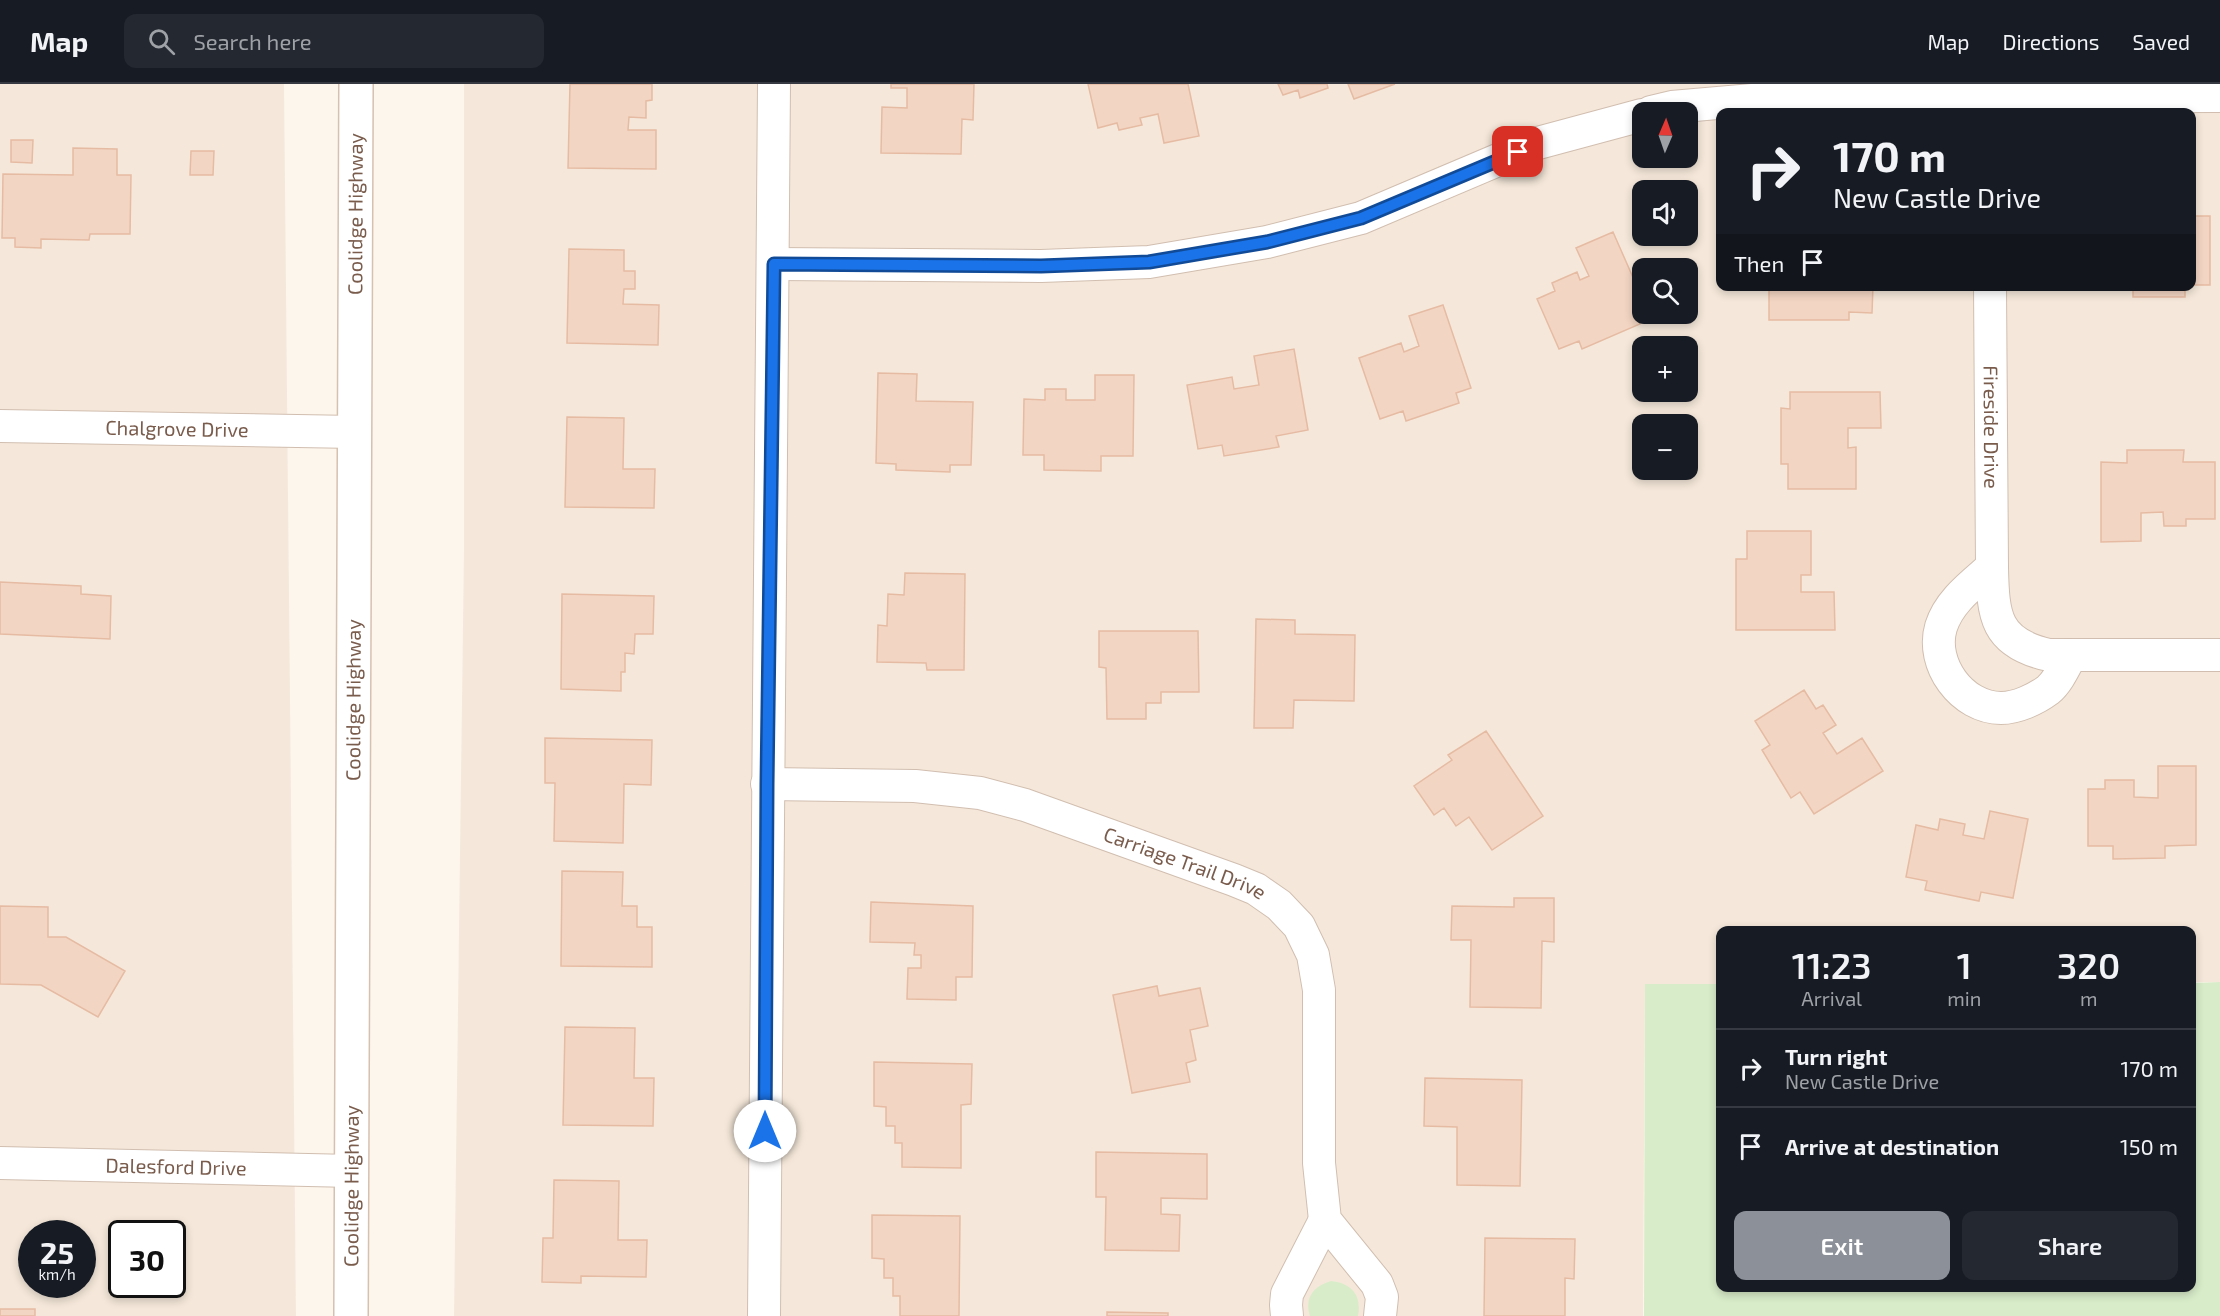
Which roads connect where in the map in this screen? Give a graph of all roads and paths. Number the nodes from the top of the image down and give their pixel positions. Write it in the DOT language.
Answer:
graph roads {
  1 [pos="356,84"];
  2 [pos="774,84"];
  3 [pos="2220,96"];
  4 [pos="1990,104"];
  5 [pos="1698,105"];
  6 [pos="1632,118"];
  7 [pos="774,264"];
  8 [pos="1990,291"];
  9 [pos="0,426"];
  10 [pos="355,432"];
  11 [pos="1992,567"];
  12 [pos="2071,655"];
  13 [pos="2220,655"];
  14 [pos="767,784"];
  15 [pos="0,1163"];
  16 [pos="352,1171"];
  17 [pos="1325,1221"];
  18 [pos="351,1316"];
  19 [pos="764,1316"];
  20 [pos="1287,1316"];
  21 [pos="1380,1316"];
  1 -- 10 [label="street, Coolidge Highway"];
  2 -- 7 [label="street"];
  3 -- 4 [label="street"];
  4 -- 5 [label="street"];
  6 -- 7 [label="street"];
  7 -- 14 [label="street"];
  8 -- 11 [label="street, Fireside Drive"];
  9 -- 10 [label="street, Chalgrove Drive"];
  10 -- 16 [label="street, Coolidge Highway"];
  11 -- 12 [label="street, Fireside Drive"];
  11 -- 12 [label="street"];
  12 -- 13 [label="street, Fireside Drive"];
  14 -- 17 [label="street, Carriage Trail Drive"];
  14 -- 19 [label="street"];
  15 -- 16 [label="street, Dalesford Drive"];
  16 -- 18 [label="street, Coolidge Highway"];
  17 -- 20 [label="street"];
  17 -- 21 [label="street"];
}
